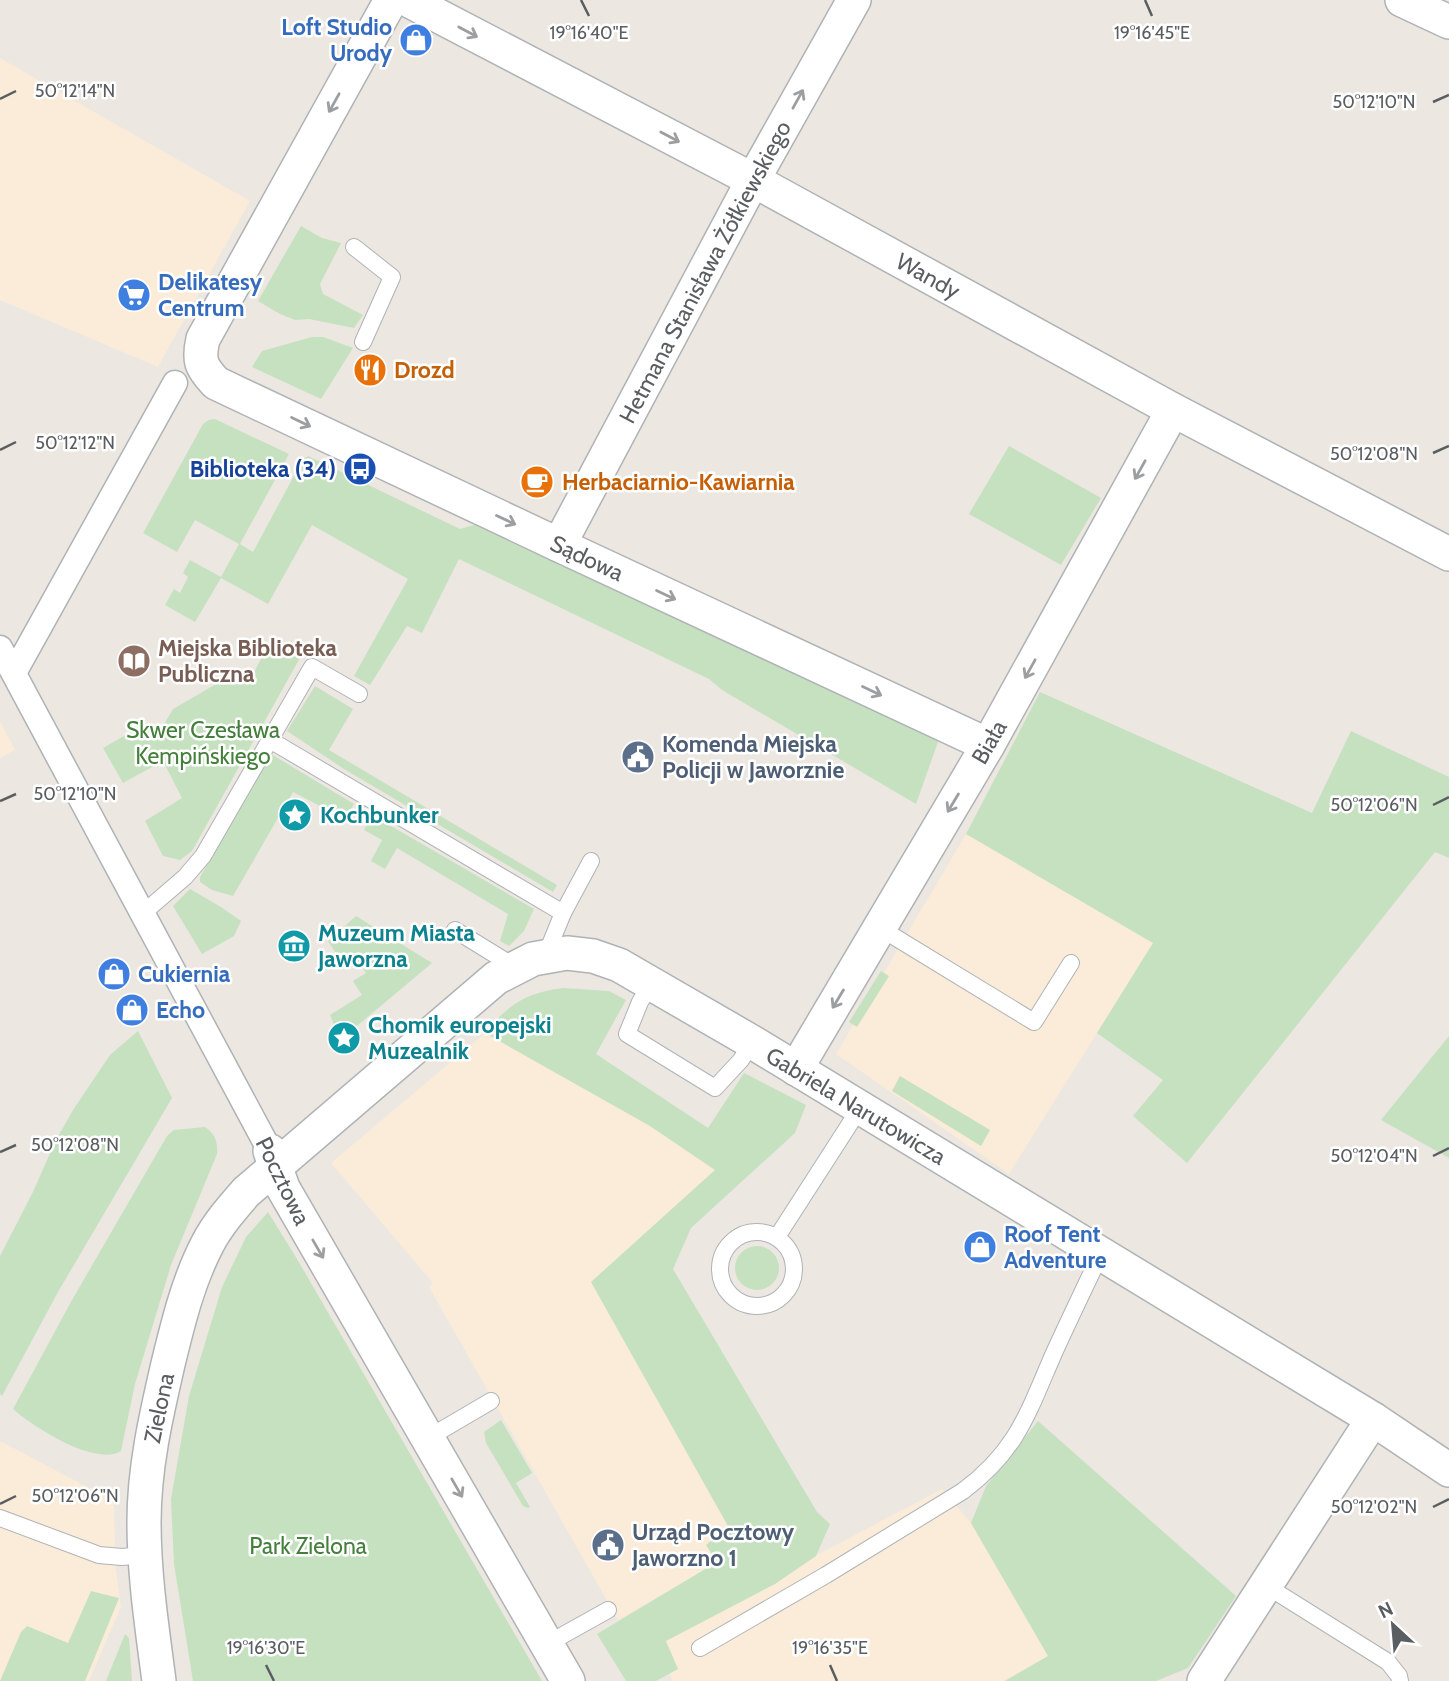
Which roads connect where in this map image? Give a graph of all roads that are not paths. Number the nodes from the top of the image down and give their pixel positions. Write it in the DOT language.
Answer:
graph roads {
  1 [pos="391,0"];
  2 [pos="408,0"];
  3 [pos="854,0"];
  4 [pos="1402,0"];
  5 [pos="1449,22"];
  6 [pos="752,180"];
  7 [pos="354,247"];
  8 [pos="363,342"];
  9 [pos="199,356"];
  10 [pos="175,383"];
  11 [pos="1173,411"];
  12 [pos="559,545"];
  13 [pos="1449,554"];
  14 [pos="6,663"];
  15 [pos="359,694"];
  16 [pos="270,740"];
  17 [pos="988,745"];
  18 [pos="591,860"];
  19 [pos="563,913"];
  20 [pos="142,914"];
  21 [pos="880,928"];
  22 [pos="455,930"];
  23 [pos="530,962"];
  24 [pos="1071,962"];
  25 [pos="651,984"];
  26 [pos="752,1042"];
  27 [pos="796,1069"];
  28 [pos="860,1108"];
  29 [pos="273,1159"];
  30 [pos="777,1237"];
  31 [pos="1100,1255"];
  32 [pos="491,1401"];
  33 [pos="1373,1419"];
  34 [pos="428,1438"];
  35 [pos="1449,1470"];
  36 [pos="0,1518"];
  37 [pos="144,1555"];
  38 [pos="1265,1586"];
  39 [pos="608,1610"];
  40 [pos="547,1644"];
  41 [pos="700,1648"];
  42 [pos="159,1681"];
  43 [pos="568,1681"];
  44 [pos="1204,1681"];
  45 [pos="1401,1681"];
  1 -- 9 [label="street, one-way"];
  2 -- 6 [label="street, Wandy, one-way"];
  6 -- 3 [label="street, Hetmana Stanisława Żółkiewskiego, one-way"];
  4 -- 5 [label="street"];
  6 -- 11 [label="street, Wandy"];
  6 -- 12 [label="street, Hetmana Stanisława Żółkiewskiego"];
  7 -- 8 [label="lane"];
  9 -- 10 [label="lane"];
  9 -- 12 [label="street, Sądowa, one-way"];
  10 -- 14 [label="street"];
  11 -- 13 [label="street, Wandy"];
  11 -- 17 [label="street, Biała, one-way"];
  12 -- 17 [label="street, Sądowa, one-way"];
  14 -- 20 [label="street, Pocztowa"];
  15 -- 16 [label="lane"];
  16 -- 19 [label="lane"];
  16 -- 20 [label="lane"];
  17 -- 21 [label="street, Biała, one-way"];
  18 -- 19 [label="lane"];
  19 -- 23 [label="lane"];
  20 -- 29 [label="street, Pocztowa"];
  21 -- 24 [label="lane"];
  21 -- 27 [label="street, Biała, one-way"];
  22 -- 23 [label="lane"];
  23 -- 25 [label="street, Gabriela Narutowicza"];
  23 -- 29 [label="street, Gabriela Narutowicza"];
  25 -- 26 [label="street, Gabriela Narutowicza"];
  25 -- 26 [label="lane"];
  26 -- 27 [label="street, Gabriela Narutowicza"];
  27 -- 28 [label="street, Gabriela Narutowicza"];
  28 -- 30 [label="lane"];
  28 -- 31 [label="street, Gabriela Narutowicza"];
  29 -- 34 [label="street, Pocztowa, one-way"];
  29 -- 37 [label="street, Zielona"];
  30 -- 30 [label="lane"];
  31 -- 33 [label="street, Gabriela Narutowicza"];
  31 -- 41 [label="lane"];
  32 -- 34 [label="lane"];
  33 -- 35 [label="street, Gabriela Narutowicza"];
  33 -- 38 [label="street"];
  34 -- 40 [label="street, Pocztowa, one-way"];
  36 -- 37 [label="lane"];
  37 -- 42 [label="street, Zielona"];
  38 -- 44 [label="street"];
  38 -- 45 [label="lane"];
  39 -- 40 [label="lane"];
  40 -- 43 [label="street, Pocztowa"];
}
